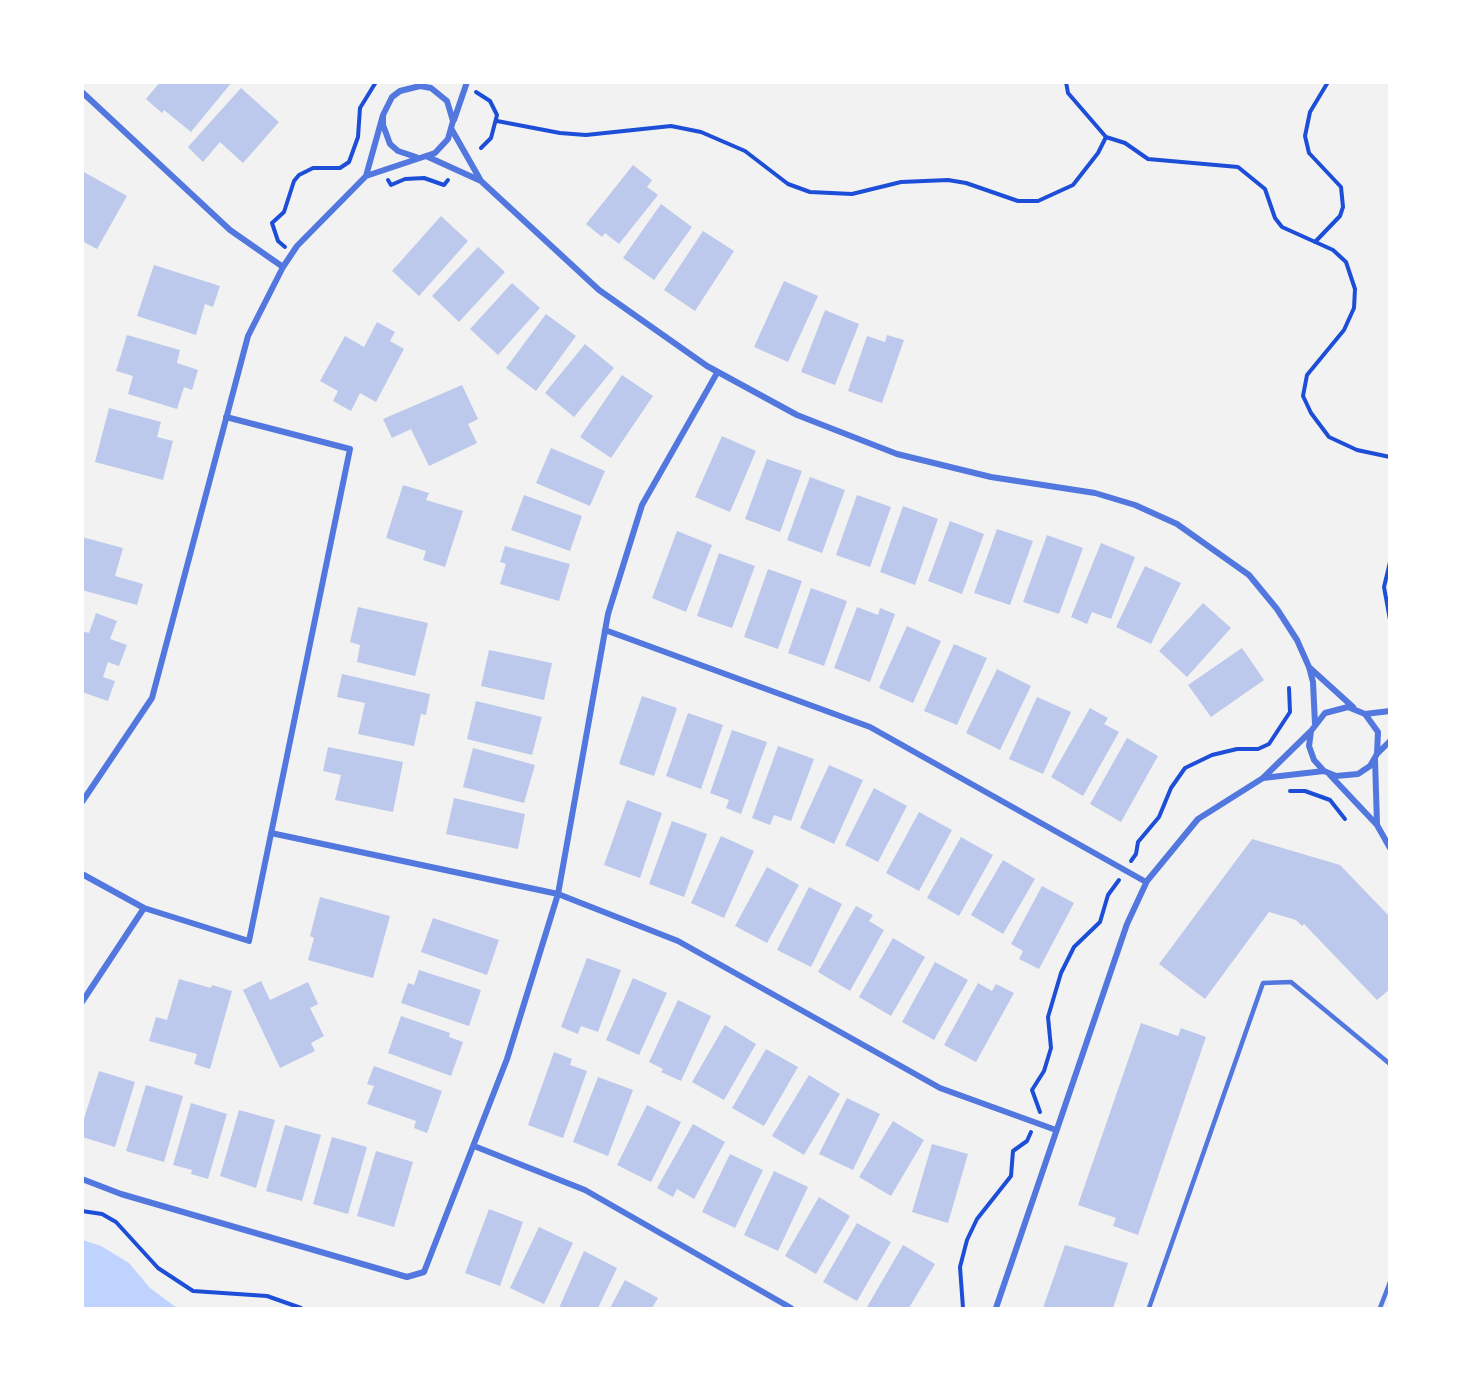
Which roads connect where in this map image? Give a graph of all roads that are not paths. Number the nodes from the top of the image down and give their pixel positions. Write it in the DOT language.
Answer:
graph roads {
  1 [pos="428,82"];
  2 [pos="467,82"];
  3 [pos="420,86"];
  4 [pos="82,92"];
  5 [pos="383,115"];
  6 [pos="453,121"];
  7 [pos="452,130"];
  8 [pos="426,156"];
  9 [pos="417,157"];
  10 [pos="366,176"];
  11 [pos="481,181"];
  12 [pos="283,267"];
  13 [pos="717,373"];
  14 [pos="226,417"];
  15 [pos="605,630"];
  16 [pos="1309,667"];
  17 [pos="1356,709"];
  18 [pos="1389,711"];
  19 [pos="1365,714"];
  20 [pos="1314,724"];
  21 [pos="1311,731"];
  22 [pos="1389,741"];
  23 [pos="1376,756"];
  24 [pos="1326,772"];
  25 [pos="1263,778"];
  26 [pos="82,802"];
  27 [pos="1377,825"];
  28 [pos="271,833"];
  29 [pos="1389,848"];
  30 [pos="82,874"];
  31 [pos="1146,882"];
  32 [pos="558,894"];
  33 [pos="144,908"];
  34 [pos="82,1002"];
  35 [pos="1389,1064"];
  36 [pos="1056,1130"];
  37 [pos="474,1146"];
  38 [pos="82,1179"];
  39 [pos="1389,1282"];
  40 [pos="791,1308"];
  41 [pos="996,1308"];
  42 [pos="1149,1308"];
  43 [pos="1380,1308"];
  1 -- 3 [label="street"];
  2 -- 6 [label="street"];
  3 -- 5 [label="street"];
  3 -- 6 [label="street"];
  4 -- 12 [label="street"];
  5 -- 9 [label="street"];
  5 -- 10 [label="street"];
  6 -- 7 [label="street"];
  7 -- 8 [label="street"];
  7 -- 11 [label="street"];
  8 -- 9 [label="street"];
  8 -- 11 [label="street"];
  9 -- 10 [label="street"];
  10 -- 12 [label="street"];
  11 -- 13 [label="street"];
  12 -- 14 [label="street"];
  13 -- 15 [label="street"];
  13 -- 16 [label="street"];
  14 -- 26 [label="street"];
  14 -- 28 [label="street"];
  15 -- 31 [label="street"];
  15 -- 32 [label="street"];
  16 -- 17 [label="street"];
  16 -- 20 [label="street"];
  17 -- 19 [label="street"];
  17 -- 20 [label="street"];
  18 -- 19 [label="street"];
  19 -- 23 [label="street"];
  20 -- 21 [label="street"];
  21 -- 24 [label="street"];
  21 -- 25 [label="street"];
  22 -- 23 [label="street"];
  23 -- 24 [label="street"];
  23 -- 27 [label="street"];
  24 -- 25 [label="street"];
  24 -- 27 [label="street"];
  25 -- 31 [label="street"];
  27 -- 29 [label="street"];
  28 -- 32 [label="street"];
  28 -- 33 [label="street"];
  30 -- 33 [label="street"];
  31 -- 36 [label="street"];
  32 -- 36 [label="street"];
  32 -- 37 [label="street"];
  33 -- 34 [label="street"];
  35 -- 42 [label="lane"];
  36 -- 41 [label="street"];
  37 -- 38 [label="street"];
  37 -- 40 [label="street"];
  39 -- 43 [label="lane"];
}
